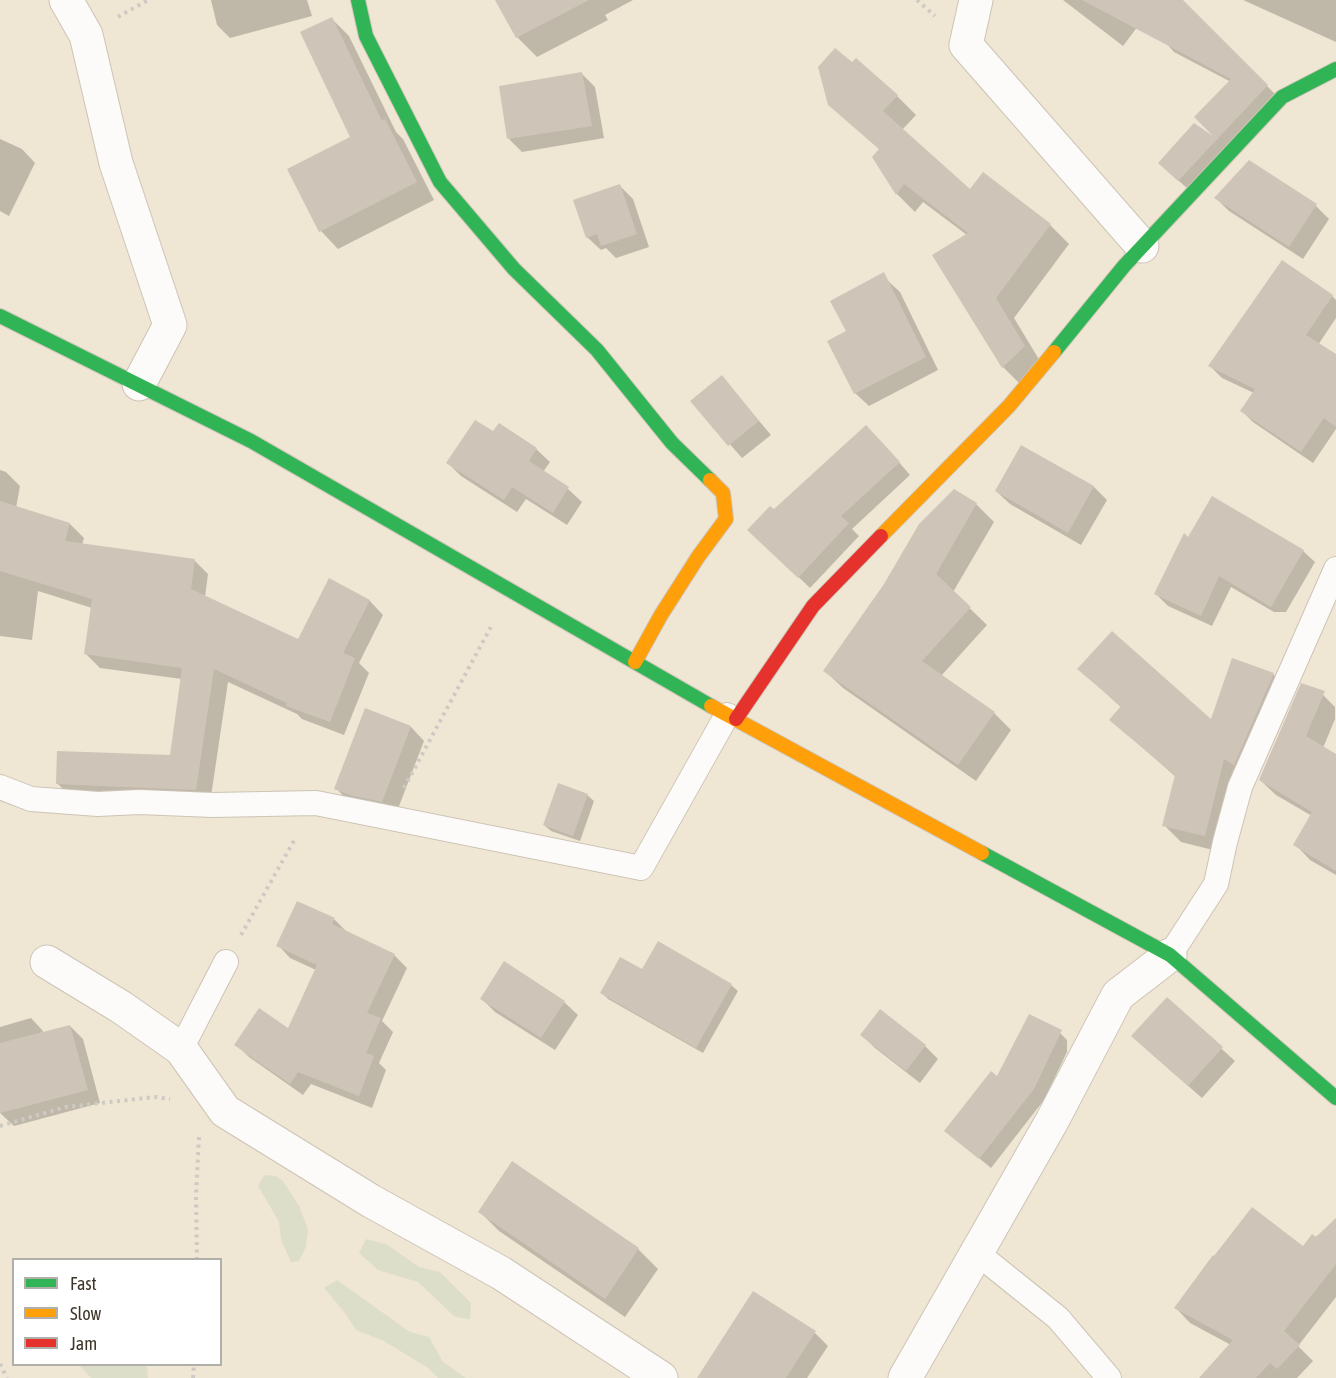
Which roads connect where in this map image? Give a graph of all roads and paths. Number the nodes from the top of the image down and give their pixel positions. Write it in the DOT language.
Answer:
graph roads {
  1 [pos="66,0"];
  2 [pos="358,0"];
  3 [pos="975,0"];
  4 [pos="1336,69"];
  5 [pos="1142,246"];
  6 [pos="0,316"];
  7 [pos="139,384"];
  8 [pos="1336,569"];
  9 [pos="515,593"];
  10 [pos="635,662"];
  11 [pos="732,717"];
  12 [pos="0,788"];
  13 [pos="315,803"];
  14 [pos="388,818"];
  15 [pos="1170,955"];
  16 [pos="47,962"];
  17 [pos="226,962"];
  18 [pos="181,1049"];
  19 [pos="1336,1098"];
  20 [pos="178,1099"];
  21 [pos="0,1126"];
  22 [pos="199,1137"];
  23 [pos="976,1253"];
  24 [pos="197,1258"];
  25 [pos="0,1364"];
  26 [pos="7,1378"];
  27 [pos="661,1378"];
  28 [pos="905,1378"];
  29 [pos="1109,1378"];
  1 -- 7 [label="street"];
  2 -- 10 [label="street"];
  3 -- 5 [label="street"];
  4 -- 5 [label="street"];
  5 -- 11 [label="street"];
  6 -- 7 [label="street"];
  7 -- 9 [label="street"];
  8 -- 15 [label="lane"];
  9 -- 10 [label="street"];
  9 -- 14 [label="path"];
  10 -- 11 [label="street"];
  11 -- 14 [label="lane"];
  11 -- 15 [label="street"];
  12 -- 13 [label="lane"];
  13 -- 14 [label="lane"];
  13 -- 17 [label="path"];
  15 -- 19 [label="street"];
  15 -- 23 [label="street"];
  16 -- 18 [label="street"];
  17 -- 18 [label="lane"];
  18 -- 27 [label="street"];
  20 -- 21 [label="path"];
  22 -- 24 [label="path"];
  23 -- 28 [label="street"];
  23 -- 29 [label="lane"];
  25 -- 26 [label="path"];
}
